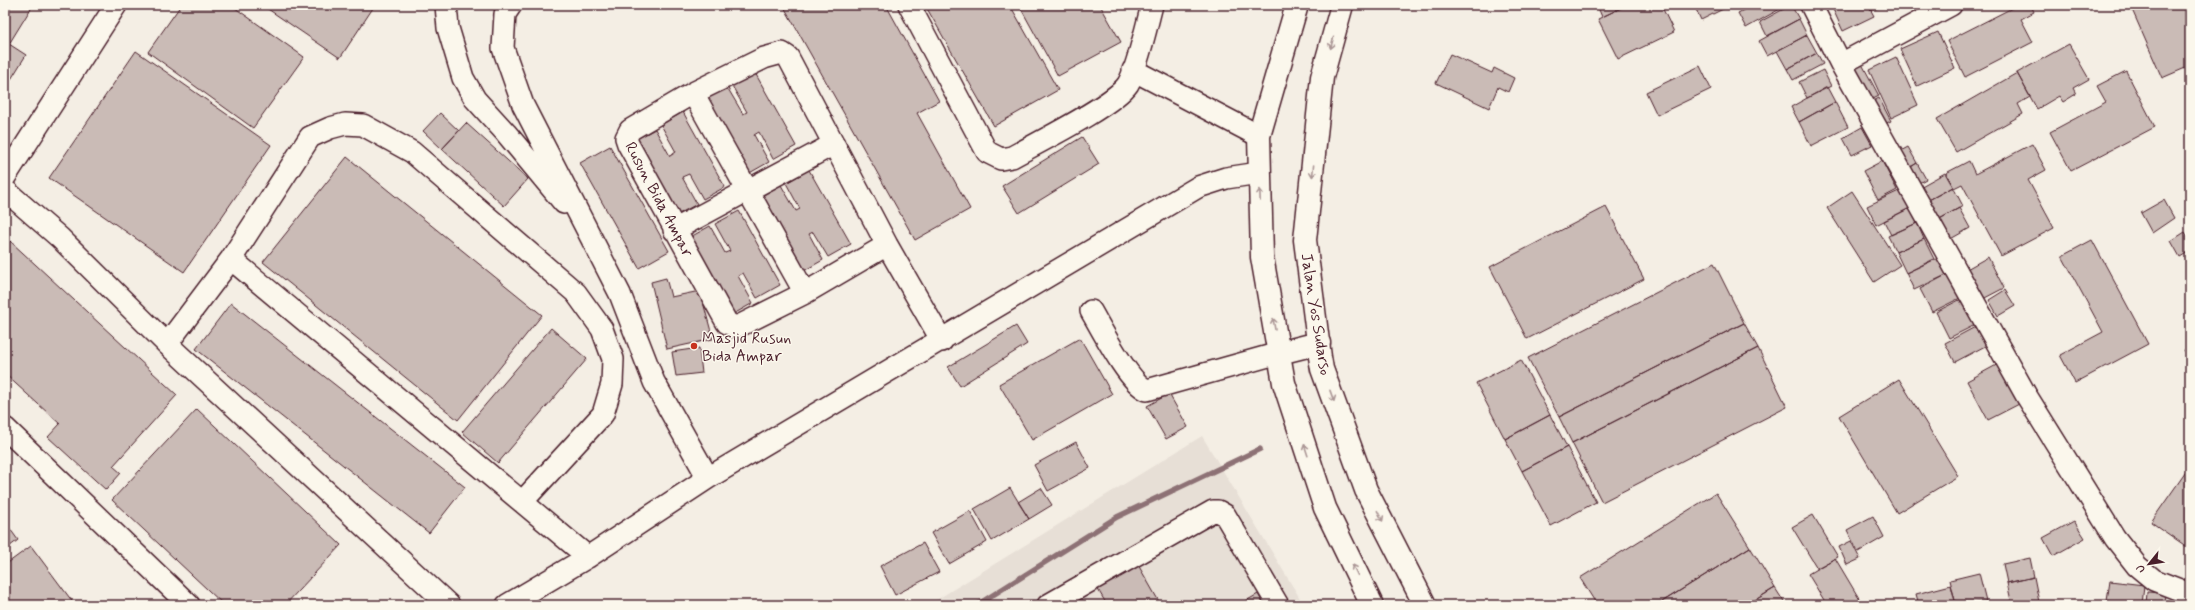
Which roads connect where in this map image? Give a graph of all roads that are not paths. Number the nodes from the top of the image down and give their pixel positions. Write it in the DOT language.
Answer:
graph roads {
  1 [pos="116,5"];
  2 [pos="446,5"];
  3 [pos="511,5"];
  4 [pos="909,5"];
  5 [pos="1152,5"];
  6 [pos="1297,5"];
  7 [pos="1342,5"];
  8 [pos="1811,5"];
  9 [pos="1951,5"];
  10 [pos="1841,64"];
  11 [pos="1133,70"];
  12 [pos="693,93"];
  13 [pos="1259,136"];
  14 [pos="834,144"];
  15 [pos="1259,173"];
  16 [pos="5,177"];
  17 [pos="5,190"];
  18 [pos="748,190"];
  19 [pos="674,230"];
  20 [pos="592,238"];
  21 [pos="887,245"];
  22 [pos="231,259"];
  23 [pos="805,293"];
  24 [pos="1091,312"];
  25 [pos="942,341"];
  26 [pos="1318,343"];
  27 [pos="167,344"];
  28 [pos="1279,353"];
  29 [pos="5,428"];
  30 [pos="708,478"];
  31 [pos="522,502"];
  32 [pos="588,558"];
  33 [pos="2190,594"];
  34 [pos="1418,603"];
  35 [pos="189,605"];
  36 [pos="450,605"];
  37 [pos="507,605"];
  38 [pos="1048,605"];
  39 [pos="1278,605"];
  40 [pos="1372,605"];
  1 -- 16 [label="street"];
  2 -- 20 [label="street"];
  3 -- 20 [label="street"];
  4 -- 11 [label="street"];
  5 -- 11 [label="street"];
  6 -- 13 [label="main road"];
  7 -- 26 [label="main road, Jalan Yos Sudarso, one-way"];
  8 -- 10 [label="street"];
  9 -- 10 [label="street"];
  10 -- 33 [label="street"];
  11 -- 13 [label="street"];
  12 -- 14 [label="street, Rusun Bida Ampar"];
  12 -- 18 [label="street"];
  12 -- 19 [label="street, Rusun Bida Ampar"];
  13 -- 15 [label="main road"];
  14 -- 18 [label="street"];
  14 -- 21 [label="street, Rusun Bida Ampar"];
  15 -- 25 [label="street"];
  28 -- 15 [label="main road, one-way"];
  17 -- 27 [label="street"];
  18 -- 19 [label="street"];
  18 -- 23 [label="street"];
  19 -- 23 [label="street, Rusun Bida Ampar"];
  20 -- 30 [label="street"];
  21 -- 23 [label="street, Rusun Bida Ampar"];
  21 -- 25 [label="street, Rusun Bida Ampar"];
  22 -- 27 [label="street"];
  22 -- 31 [label="street"];
  22 -- 31 [label="street"];
  24 -- 28 [label="street"];
  25 -- 30 [label="street"];
  26 -- 28 [label="main road"];
  26 -- 34 [label="main road, Jalan Yos Sudarso, one-way"];
  27 -- 36 [label="street"];
  40 -- 28 [label="main road, one-way"];
  29 -- 35 [label="street"];
  30 -- 32 [label="street"];
  31 -- 32 [label="street"];
  32 -- 37 [label="street"];
  38 -- 39 [label="street"];
}
